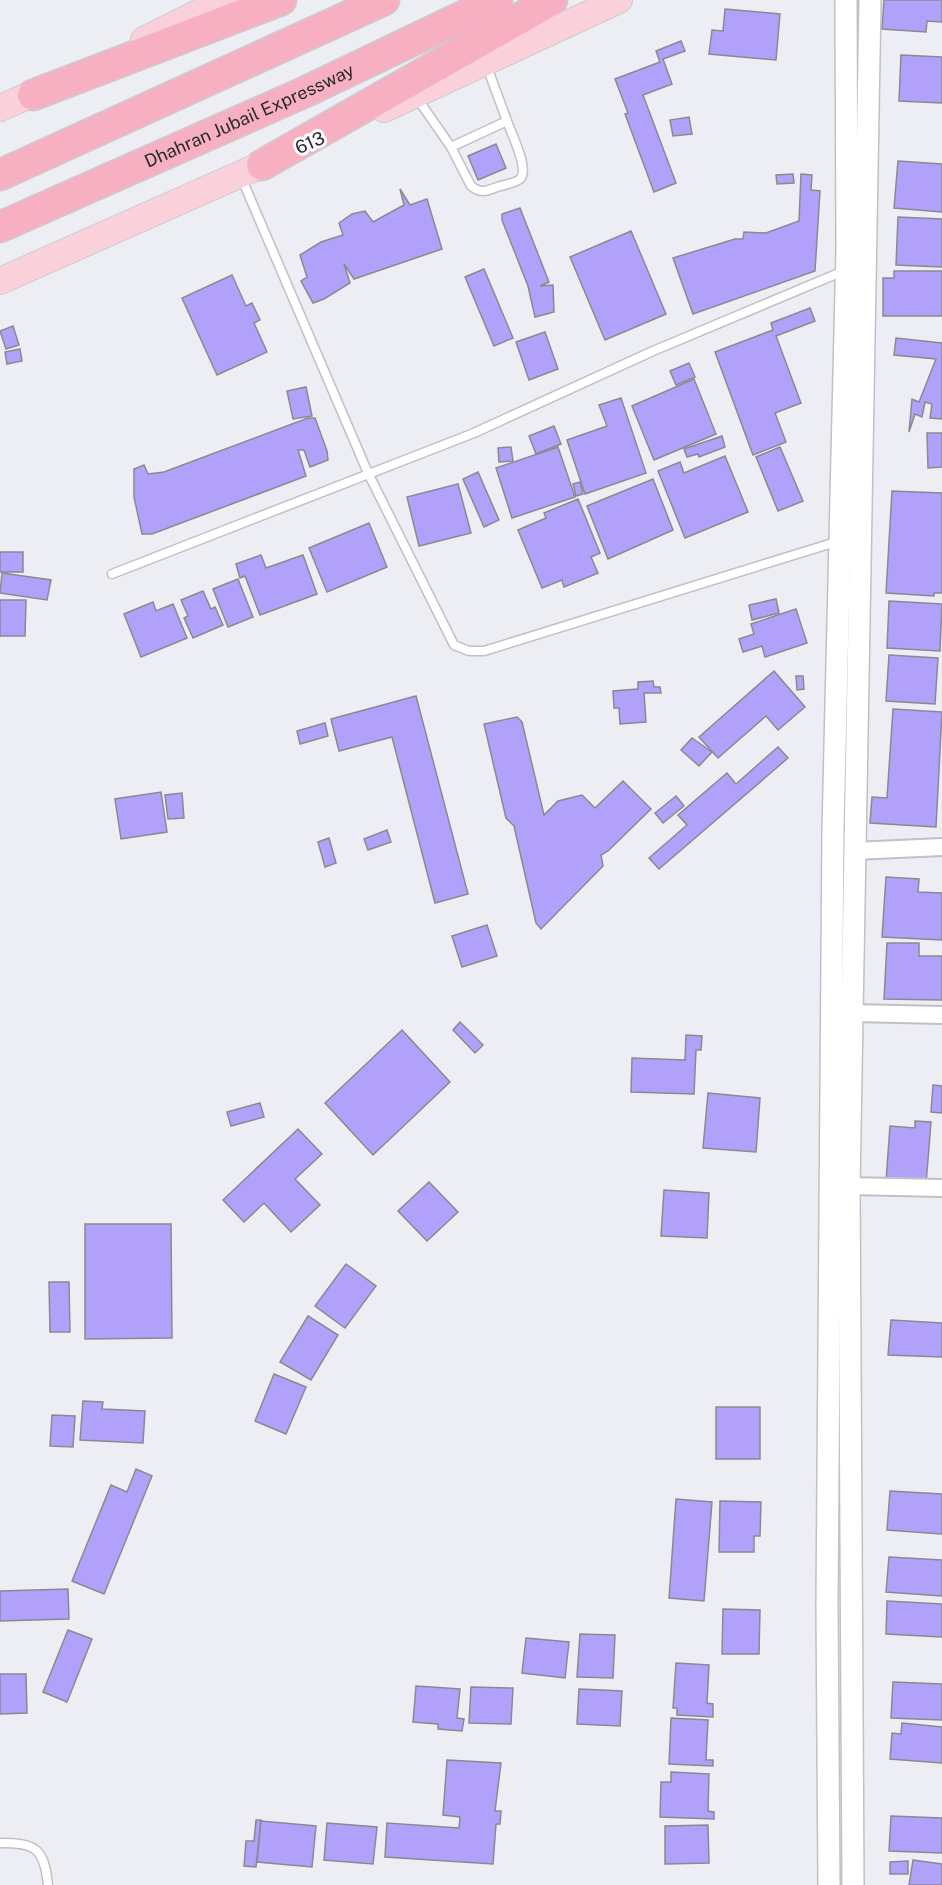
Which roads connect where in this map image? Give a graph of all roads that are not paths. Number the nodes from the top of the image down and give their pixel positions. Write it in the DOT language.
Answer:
graph roads {
  1 [pos="224,0"];
  2 [pos="281,0"];
  3 [pos="384,0"];
  4 [pos="497,0"];
  5 [pos="552,0"];
  6 [pos="619,0"];
  7 [pos="846,0"];
  8 [pos="870,0"];
  9 [pos="486,64"];
  10 [pos="33,95"];
  11 [pos="415,95"];
  12 [pos="0,108"];
  13 [pos="507,121"];
  14 [pos="451,147"];
  15 [pos="251,169"];
  16 [pos="0,175"];
  17 [pos="0,227"];
  18 [pos="846,270"];
  19 [pos="0,281"];
  20 [pos="368,473"];
  21 [pos="840,540"];
  22 [pos="112,574"];
  23 [pos="942,847"];
  24 [pos="854,851"];
  25 [pos="852,1013"];
  26 [pos="942,1015"];
  27 [pos="849,1186"];
  28 [pos="942,1188"];
  29 [pos="0,1843"];
  30 [pos="48,1885"];
  31 [pos="829,1885"];
  32 [pos="854,1885"];
  1 -- 10 [label="main road"];
  2 -- 10 [label="highway"];
  3 -- 16 [label="highway"];
  4 -- 17 [label="highway, Dhahran Jubail Expressway"];
  5 -- 15 [label="highway"];
  6 -- 9 [label="main road, 613"];
  7 -- 18 [label="street"];
  8 -- 24 [label="street"];
  9 -- 11 [label="main road, 613"];
  9 -- 13 [label="lane"];
  10 -- 12 [label="main road"];
  11 -- 14 [label="lane"];
  11 -- 15 [label="main road, 613"];
  13 -- 14 [label="lane"];
  13 -- 14 [label="lane"];
  15 -- 19 [label="main road, 613"];
  15 -- 20 [label="lane"];
  18 -- 20 [label="lane"];
  18 -- 21 [label="street"];
  20 -- 21 [label="lane"];
  20 -- 22 [label="lane"];
  21 -- 31 [label="street"];
  23 -- 24 [label="street"];
  24 -- 25 [label="street"];
  25 -- 26 [label="street"];
  25 -- 27 [label="street"];
  27 -- 28 [label="street"];
  27 -- 32 [label="street"];
  29 -- 30 [label="lane"];
}
